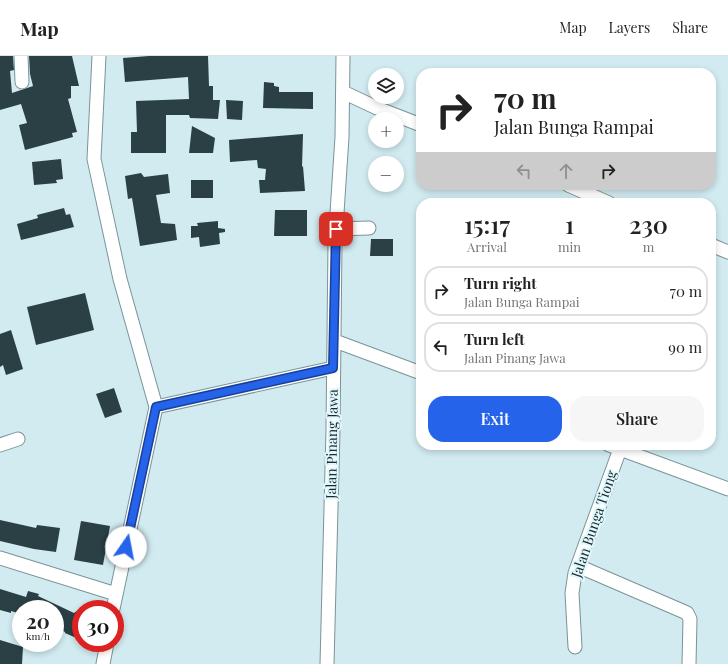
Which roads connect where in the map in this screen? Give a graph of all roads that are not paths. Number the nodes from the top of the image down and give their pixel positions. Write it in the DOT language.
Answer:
graph roads {
  1 [pos="21,56"];
  2 [pos="99,56"];
  3 [pos="343,56"];
  4 [pos="22,82"];
  5 [pos="343,92"];
  6 [pos="416,123"];
  7 [pos="579,190"];
  8 [pos="598,198"];
  9 [pos="369,228"];
  10 [pos="336,229"];
  11 [pos="716,247"];
  12 [pos="728,252"];
  13 [pos="334,341"];
  14 [pos="333,368"];
  15 [pos="416,371"];
  16 [pos="156,407"];
  17 [pos="18,439"];
  18 [pos="0,445"];
  19 [pos="613,450"];
  20 [pos="622,450"];
  21 [pos="728,489"];
  22 [pos="0,558"];
  23 [pos="578,566"];
  24 [pos="116,594"];
  25 [pos="115,600"];
  26 [pos="575,647"];
  27 [pos="106,652"];
  28 [pos="104,664"];
  29 [pos="327,664"];
  30 [pos="689,664"];
  1 -- 4 [label="street"];
  2 -- 16 [label="street"];
  3 -- 5 [label="street, Jalan Pinang Jawa"];
  5 -- 6 [label="street"];
  5 -- 10 [label="street, Jalan Pinang Jawa"];
  7 -- 8 [label="street"];
  9 -- 10 [label="street"];
  10 -- 13 [label="street, Jalan Pinang Jawa"];
  11 -- 12 [label="street"];
  13 -- 14 [label="street, Jalan Pinang Jawa"];
  13 -- 15 [label="street"];
  14 -- 16 [label="street"];
  14 -- 29 [label="street, Jalan Pinang Jawa"];
  16 -- 24 [label="street"];
  17 -- 18 [label="street"];
  19 -- 23 [label="street, Jalan Bunga Tiong"];
  20 -- 21 [label="street"];
  22 -- 24 [label="street"];
  23 -- 26 [label="street, Jalan Bunga Tiong"];
  23 -- 30 [label="street"];
  24 -- 25 [label="street"];
  27 -- 28 [label="street"];
}
